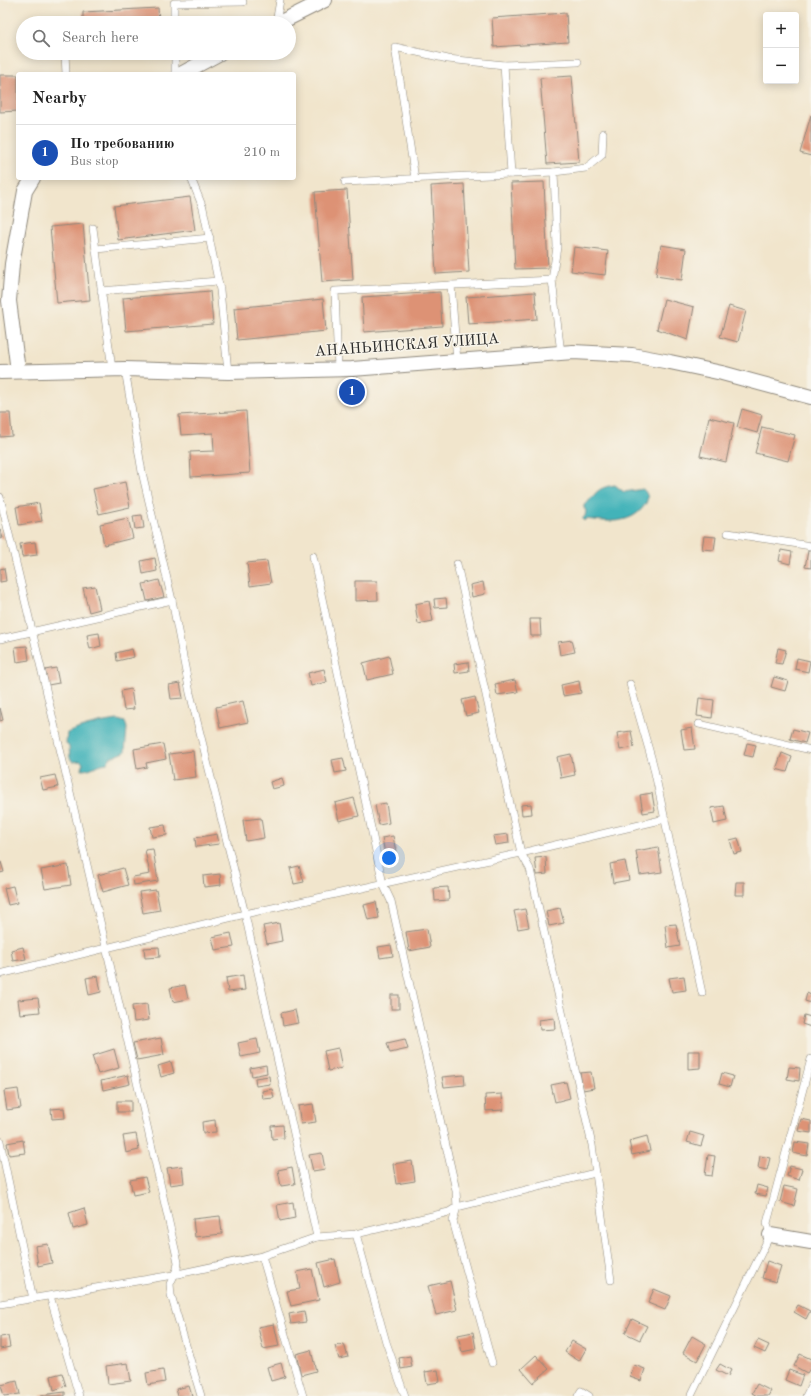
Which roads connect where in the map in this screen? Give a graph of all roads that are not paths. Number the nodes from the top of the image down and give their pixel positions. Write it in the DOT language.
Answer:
graph roads {
  1 [pos="280,0"];
  2 [pos="324,0"];
  3 [pos="174,1"];
  4 [pos="243,2"];
  5 [pos="174,16"];
  6 [pos="277,16"];
  7 [pos="293,16"];
  8 [pos="65,60"];
  9 [pos="175,60"];
  10 [pos="207,60"];
  11 [pos="578,62"];
  12 [pos="504,65"];
  13 [pos="66,72"];
  14 [pos="175,72"];
  15 [pos="185,72"];
  16 [pos="603,133"];
  17 [pos="554,172"];
  18 [pos="511,174"];
  19 [pos="415,179"];
  20 [pos="32,180"];
  21 [pos="192,180"];
  22 [pos="345,182"];
  23 [pos="93,228"];
  24 [pos="210,238"];
  25 [pos="96,249"];
  26 [pos="552,280"];
  27 [pos="218,281"];
  28 [pos="451,285"];
  29 [pos="101,291"];
  30 [pos="561,353"];
  31 [pos="457,361"];
  32 [pos="118,369"];
  33 [pos="338,369"];
  34 [pos="18,371"];
  35 [pos="0,372"];
  36 [pos="228,372"];
  37 [pos="811,397"];
  38 [pos="0,496"];
  39 [pos="728,533"];
  40 [pos="811,546"];
  41 [pos="313,556"];
  42 [pos="457,564"];
  43 [pos="172,600"];
  44 [pos="33,631"];
  45 [pos="0,639"];
  46 [pos="630,684"];
  47 [pos="699,724"];
  48 [pos="811,750"];
  49 [pos="665,819"];
  50 [pos="521,853"];
  51 [pos="383,884"];
  52 [pos="245,914"];
  53 [pos="107,948"];
  54 [pos="0,974"];
  55 [pos="702,993"];
  56 [pos="811,1059"];
  57 [pos="0,1141"];
  58 [pos="596,1173"];
  59 [pos="457,1208"];
  60 [pos="356,1234"];
  61 [pos="770,1235"];
  62 [pos="318,1237"];
  63 [pos="811,1242"];
  64 [pos="262,1256"];
  65 [pos="173,1275"];
  66 [pos="611,1280"];
  67 [pos="50,1296"];
  68 [pos="33,1299"];
  69 [pos="0,1304"];
  70 [pos="492,1363"];
  71 [pos="811,1386"];
  72 [pos="79,1396"];
  73 [pos="201,1396"];
  74 [pos="303,1396"];
  75 [pos="405,1396"];
  76 [pos="578,1396"];
  77 [pos="589,1396"];
  78 [pos="691,1396"];
  79 [pos="806,1396"];
  1 -- 6 [label="lane"];
  2 -- 7 [label="street"];
  3 -- 4 [label="lane"];
  3 -- 5 [label="lane"];
  8 -- 13 [label="lane"];
  9 -- 14 [label="lane"];
  10 -- 15 [label="street"];
  11 -- 12 [label="lane"];
  12 -- 18 [label="lane"];
  12 -- 19 [label="lane"];
  16 -- 17 [label="lane"];
  17 -- 18 [label="lane"];
  17 -- 26 [label="lane"];
  18 -- 19 [label="lane"];
  19 -- 22 [label="lane"];
  20 -- 34 [label="street"];
  21 -- 24 [label="lane"];
  23 -- 25 [label="lane"];
  24 -- 25 [label="lane"];
  24 -- 27 [label="lane"];
  25 -- 29 [label="lane"];
  26 -- 28 [label="lane"];
  26 -- 30 [label="lane"];
  27 -- 29 [label="lane"];
  27 -- 36 [label="lane"];
  28 -- 31 [label="lane"];
  28 -- 33 [label="lane"];
  29 -- 32 [label="lane"];
  30 -- 31 [label="street, АНАНЬИНСКАЯ УЛИЦА"];
  30 -- 37 [label="street, АНАНЬИНСКАЯ УЛИЦА"];
  31 -- 33 [label="street, АНАНЬИНСКАЯ УЛИЦА"];
  32 -- 34 [label="street, АНАНЬИНСКАЯ УЛИЦА"];
  32 -- 36 [label="street, АНАНЬИНСКАЯ УЛИЦА"];
  32 -- 43 [label="lane"];
  33 -- 36 [label="street, АНАНЬИНСКАЯ УЛИЦА"];
  34 -- 35 [label="street, АНАНЬИНСКАЯ УЛИЦА"];
  38 -- 44 [label="lane"];
  39 -- 40 [label="lane"];
  41 -- 51 [label="lane"];
  42 -- 50 [label="lane"];
  43 -- 44 [label="lane"];
  43 -- 52 [label="lane"];
  44 -- 45 [label="lane"];
  44 -- 53 [label="lane"];
  46 -- 49 [label="lane"];
  47 -- 48 [label="lane"];
  49 -- 50 [label="lane"];
  49 -- 55 [label="lane"];
  50 -- 51 [label="lane"];
  50 -- 58 [label="lane"];
  51 -- 52 [label="lane"];
  51 -- 59 [label="lane"];
  52 -- 53 [label="lane"];
  52 -- 62 [label="lane"];
  53 -- 54 [label="lane"];
  53 -- 65 [label="lane"];
  56 -- 61 [label="lane"];
  57 -- 68 [label="lane"];
  58 -- 59 [label="lane"];
  58 -- 66 [label="lane"];
  59 -- 60 [label="lane"];
  59 -- 70 [label="lane"];
  60 -- 62 [label="lane"];
  60 -- 75 [label="lane"];
  61 -- 63 [label="street"];
  61 -- 78 [label="lane"];
  62 -- 64 [label="lane"];
  64 -- 65 [label="lane"];
  64 -- 74 [label="lane"];
  65 -- 67 [label="lane"];
  65 -- 73 [label="lane"];
  67 -- 68 [label="lane"];
  67 -- 72 [label="lane"];
  68 -- 69 [label="lane"];
  71 -- 79 [label="lane"];
  76 -- 77 [label="lane"];
}
